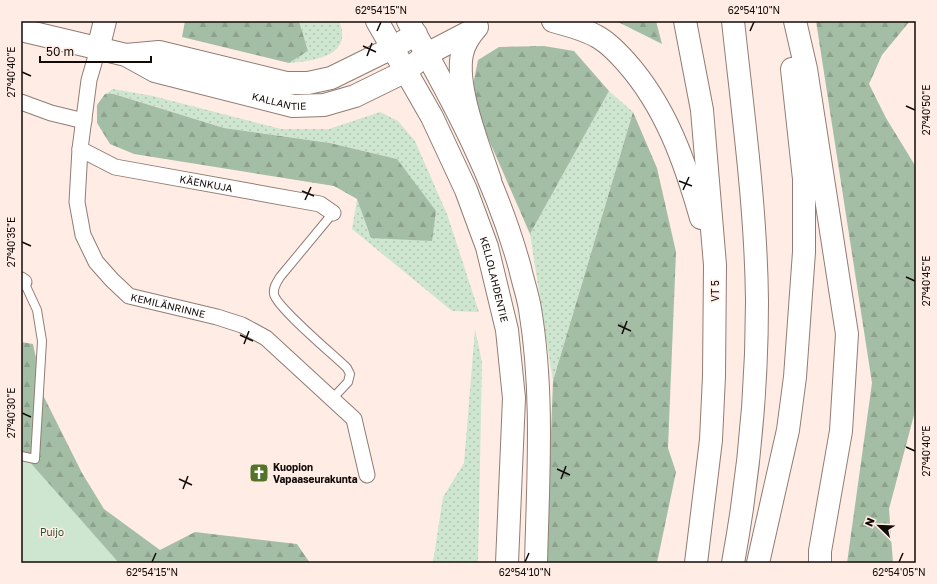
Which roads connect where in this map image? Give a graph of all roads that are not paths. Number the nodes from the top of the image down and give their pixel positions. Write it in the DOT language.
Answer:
graph roads {
  1 [pos="105,21"];
  2 [pos="377,21"];
  3 [pos="553,21"];
  4 [pos="685,21"];
  5 [pos="733,21"];
  6 [pos="787,21"];
  7 [pos="795,21"];
  8 [pos="483,24"];
  9 [pos="412,27"];
  10 [pos="21,30"];
  11 [pos="392,48"];
  12 [pos="98,49"];
  13 [pos="427,54"];
  14 [pos="126,55"];
  15 [pos="406,71"];
  16 [pos="21,102"];
  17 [pos="84,121"];
  18 [pos="80,149"];
  19 [pos="490,180"];
  20 [pos="333,213"];
  21 [pos="715,265"];
  22 [pos="22,281"];
  23 [pos="332,399"];
  24 [pos="21,456"];
  25 [pos="367,475"];
  26 [pos="507,563"];
  27 [pos="536,563"];
  28 [pos="696,563"];
  29 [pos="733,563"];
  30 [pos="758,563"];
  31 [pos="820,563"];
  1 -- 12 [label="main road"];
  2 -- 11 [label="main road, KELLOLAHDENTIE"];
  3 -- 21 [label="main road"];
  4 -- 21 [label="main road, VT 5"];
  5 -- 29 [label="main road"];
  6 -- 30 [label="main road"];
  7 -- 31 [label="main road"];
  8 -- 13 [label="main road, KALLANTIE"];
  8 -- 19 [label="main road"];
  9 -- 11 [label="main road, KALLANTIE"];
  9 -- 13 [label="main road"];
  10 -- 12 [label="main road, KALLANTIE"];
  11 -- 14 [label="main road, KALLANTIE"];
  11 -- 15 [label="main road, KELLOLAHDENTIE"];
  12 -- 14 [label="main road, KALLANTIE"];
  12 -- 17 [label="street, KEMILÄNRINNE"];
  13 -- 15 [label="main road, KALLANTIE"];
  13 -- 19 [label="main road"];
  14 -- 15 [label="main road, KALLANTIE"];
  15 -- 26 [label="main road, KELLOLAHDENTIE"];
  16 -- 17 [label="street"];
  17 -- 18 [label="street, KEMILÄNRINNE"];
  18 -- 20 [label="street, KÄENKUJA"];
  18 -- 23 [label="street, KEMILÄNRINNE"];
  19 -- 27 [label="main road"];
  20 -- 23 [label="lane"];
  21 -- 28 [label="main road, VT 5"];
  22 -- 24 [label="lane"];
  23 -- 25 [label="street, KEMILÄNRINNE"];
}
